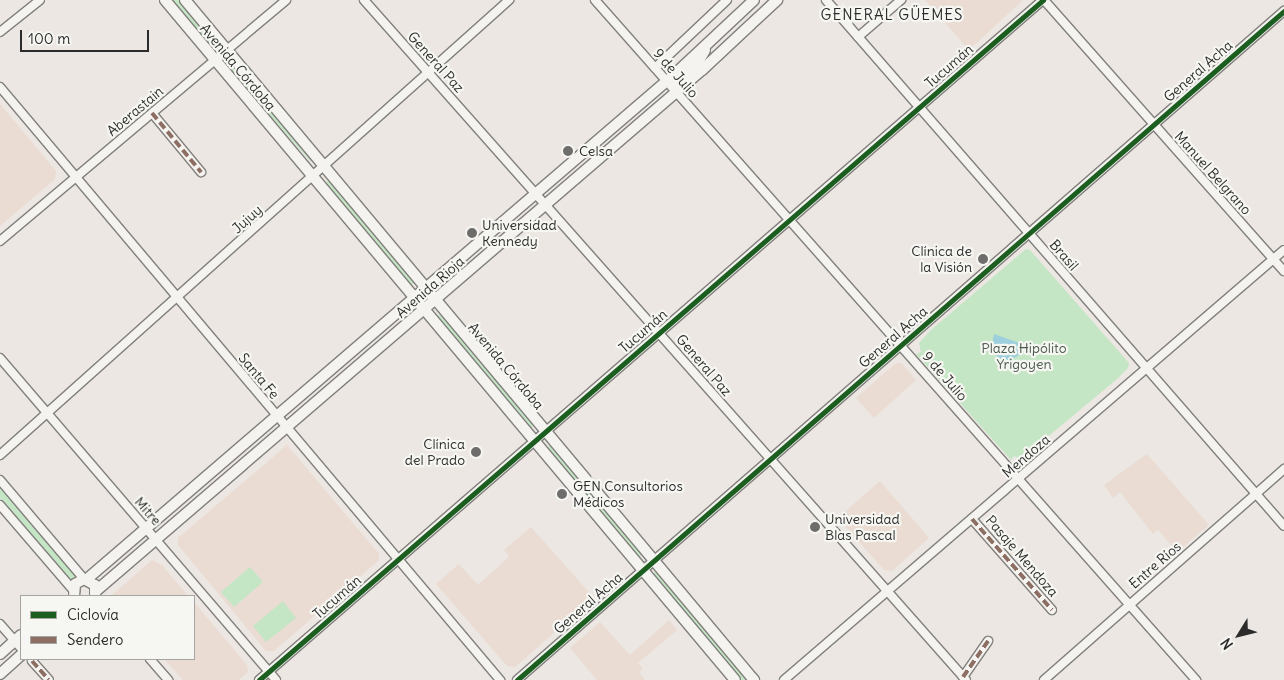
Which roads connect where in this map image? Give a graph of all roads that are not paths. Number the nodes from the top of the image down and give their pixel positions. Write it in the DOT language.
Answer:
graph roads {
  1 [pos="40,0"];
  2 [pos="165,0"];
  3 [pos="185,0"];
  4 [pos="286,0"];
  5 [pos="364,0"];
  6 [pos="509,0"];
  7 [pos="595,0"];
  8 [pos="728,0"];
  9 [pos="754,0"];
  10 [pos="768,0"];
  11 [pos="776,0"];
  12 [pos="826,0"];
  13 [pos="901,0"];
  14 [pos="1044,0"];
  15 [pos="1284,11"];
  16 [pos="764,12"];
  17 [pos="0,32"];
  18 [pos="858,37"];
  19 [pos="706,46"];
  20 [pos="227,50"];
  21 [pos="215,60"];
  22 [pos="655,68"];
  23 [pos="428,73"];
  24 [pos="666,81"];
  25 [pos="0,87"];
  26 [pos="676,93"];
  27 [pos="919,107"];
  28 [pos="152,113"];
  29 [pos="1154,125"];
  30 [pos="324,166"];
  31 [pos="201,172"];
  32 [pos="75,177"];
  33 [pos="312,177"];
  34 [pos="535,194"];
  35 [pos="546,206"];
  36 [pos="789,220"];
  37 [pos="1028,233"];
  38 [pos="0,240"];
  39 [pos="1284,250"];
  40 [pos="1274,259"];
  41 [pos="1284,271"];
  42 [pos="426,288"];
  43 [pos="414,298"];
  44 [pos="178,299"];
  45 [pos="436,300"];
  46 [pos="424,310"];
  47 [pos="659,333"];
  48 [pos="901,344"];
  49 [pos="0,358"];
  50 [pos="1146,369"];
  51 [pos="47,413"];
  52 [pos="276,416"];
  53 [pos="287,428"];
  54 [pos="546,431"];
  55 [pos="534,441"];
  56 [pos="0,455"];
  57 [pos="770,458"];
  58 [pos="1284,469"];
  59 [pos="1019,478"];
  60 [pos="0,480"];
  61 [pos="1256,494"];
  62 [pos="0,505"];
  63 [pos="972,519"];
  64 [pos="1284,526"];
  65 [pos="146,528"];
  66 [pos="156,540"];
  67 [pos="398,559"];
  68 [pos="654,560"];
  69 [pos="643,570"];
  70 [pos="85,579"];
  71 [pos="888,591"];
  72 [pos="72,593"];
  73 [pos="96,595"];
  74 [pos="1130,604"];
  75 [pos="1052,610"];
  76 [pos="0,624"];
  77 [pos="988,641"];
  78 [pos="19,642"];
  79 [pos="0,654"];
  80 [pos="20,657"];
  81 [pos="151,660"];
  82 [pos="32,661"];
  83 [pos="269,671"];
  84 [pos="0,674"];
  85 [pos="965,678"];
  86 [pos="49,680"];
  87 [pos="168,680"];
  88 [pos="258,680"];
  89 [pos="276,680"];
  90 [pos="500,680"];
  91 [pos="517,680"];
  92 [pos="735,680"];
  93 [pos="754,680"];
  94 [pos="784,680"];
  95 [pos="1044,680"];
  96 [pos="1196,680"];
  1 -- 17 [label="street"];
  2 -- 21 [label="main road, Avenida Córdoba"];
  3 -- 20 [label="main road, Avenida Córdoba"];
  4 -- 20 [label="street, Aberastain"];
  5 -- 23 [label="street, General Paz"];
  6 -- 23 [label="street, Jujuy"];
  7 -- 22 [label="street, 9 de Julio"];
  8 -- 22 [label="street"];
  9 -- 19 [label="main road, Avenida Rioja"];
  10 -- 16 [label="main road"];
  11 -- 16 [label="main road, Avenida Rioja"];
  12 -- 18 [label="street, Brasil"];
  13 -- 18 [label="street"];
  14 -- 27 [label="street, Tucumán"];
  14 -- 29 [label="street, Manuel Belgrano"];
  15 -- 29 [label="street, General Acha"];
  16 -- 26 [label="main road, Avenida Rioja"];
  18 -- 27 [label="street, Brasil"];
  19 -- 24 [label="main road, Avenida Rioja"];
  19 -- 26 [label="main road"];
  20 -- 21 [label="street, Aberastain"];
  20 -- 30 [label="main road, Avenida Córdoba"];
  21 -- 28 [label="street, Aberastain"];
  21 -- 33 [label="main road, Avenida Córdoba"];
  22 -- 24 [label="street, 9 de Julio"];
  23 -- 30 [label="street, Jujuy"];
  23 -- 34 [label="street, General Paz"];
  24 -- 26 [label="street, 9 de Julio"];
  24 -- 34 [label="main road, Avenida Rioja"];
  25 -- 32 [label="street, Santa Fe"];
  26 -- 35 [label="main road, Avenida Rioja"];
  26 -- 36 [label="street, 9 de Julio"];
  27 -- 36 [label="street, Tucumán"];
  27 -- 37 [label="street, Brasil"];
  28 -- 31 [label="street"];
  28 -- 32 [label="street, Aberastain"];
  29 -- 37 [label="street, General Acha"];
  29 -- 40 [label="street, Manuel Belgrano"];
  30 -- 33 [label="street, Jujuy"];
  30 -- 42 [label="main road, Avenida Córdoba"];
  32 -- 38 [label="street, Aberastain"];
  32 -- 44 [label="street, Santa Fe"];
  33 -- 43 [label="main road, Avenida Córdoba"];
  33 -- 44 [label="street, Jujuy"];
  34 -- 35 [label="street, General Paz"];
  34 -- 42 [label="main road, Avenida Rioja"];
  35 -- 45 [label="main road, Avenida Rioja"];
  35 -- 47 [label="street, General Paz"];
  36 -- 47 [label="street, Tucumán"];
  36 -- 48 [label="street, 9 de Julio"];
  37 -- 48 [label="street, General Acha"];
  37 -- 50 [label="street, Brasil"];
  39 -- 40 [label="street, Mendoza"];
  40 -- 41 [label="street, Manuel Belgrano"];
  40 -- 50 [label="street, Mendoza"];
  42 -- 43 [label="main road, Avenida Rioja"];
  42 -- 45 [label="main road, Avenida Córdoba"];
  43 -- 46 [label="main road, Avenida Córdoba"];
  43 -- 52 [label="main road, Avenida Rioja"];
  44 -- 51 [label="street, Jujuy"];
  44 -- 52 [label="street, Santa Fe"];
  45 -- 46 [label="main road, Avenida Rioja"];
  45 -- 54 [label="main road, Avenida Córdoba"];
  46 -- 53 [label="main road, Avenida Rioja"];
  46 -- 55 [label="main road, Avenida Córdoba"];
  47 -- 54 [label="street, Tucumán"];
  47 -- 57 [label="street, General Paz"];
  48 -- 57 [label="street, General Acha"];
  48 -- 59 [label="street, 9 de Julio"];
  49 -- 51 [label="street, Mitre"];
  50 -- 59 [label="street, Mendoza"];
  50 -- 61 [label="street, Brasil"];
  51 -- 56 [label="street, Jujuy"];
  51 -- 65 [label="street, Mitre"];
  52 -- 53 [label="street, Santa Fe"];
  52 -- 65 [label="main road, Avenida Rioja"];
  53 -- 66 [label="main road, Avenida Rioja"];
  53 -- 67 [label="street, Santa Fe"];
  54 -- 55 [label="street, Tucumán"];
  54 -- 68 [label="main road, Avenida Córdoba"];
  55 -- 67 [label="street, Tucumán"];
  55 -- 69 [label="main road, Avenida Córdoba"];
  57 -- 68 [label="street, General Acha"];
  57 -- 71 [label="street, General Paz"];
  58 -- 61 [label="street, Entre Ríos"];
  59 -- 63 [label="street, Mendoza"];
  59 -- 74 [label="street, 9 de Julio"];
  60 -- 70 [label="street"];
  61 -- 64 [label="street, Brasil"];
  61 -- 74 [label="street, Entre Ríos"];
  62 -- 72 [label="street"];
  63 -- 71 [label="street, Mendoza"];
  63 -- 75 [label="street, Pasaje Mendoza"];
  65 -- 66 [label="street, Mitre"];
  65 -- 70 [label="main road, Avenida Rioja"];
  66 -- 73 [label="main road, Avenida Rioja"];
  66 -- 83 [label="street, Mitre"];
  67 -- 83 [label="street, Tucumán"];
  67 -- 90 [label="street, Santa Fe"];
  68 -- 69 [label="street, General Acha"];
  68 -- 93 [label="main road, Avenida Córdoba"];
  69 -- 91 [label="street, General Acha"];
  69 -- 92 [label="main road, Avenida Córdoba"];
  70 -- 72 [label="main road, Avenida Rioja"];
  70 -- 73 [label="main road"];
  71 -- 85 [label="street, General Paz"];
  71 -- 94 [label="street, Mendoza"];
  74 -- 95 [label="street, Entre Ríos"];
  74 -- 96 [label="street, 9 de Julio"];
  76 -- 78 [label="street"];
  77 -- 85 [label="street"];
  78 -- 79 [label="main road"];
  80 -- 84 [label="main road"];
  81 -- 87 [label="street"];
  82 -- 86 [label="street"];
  83 -- 88 [label="street, Tucumán"];
  83 -- 89 [label="street, Mitre"];
}
